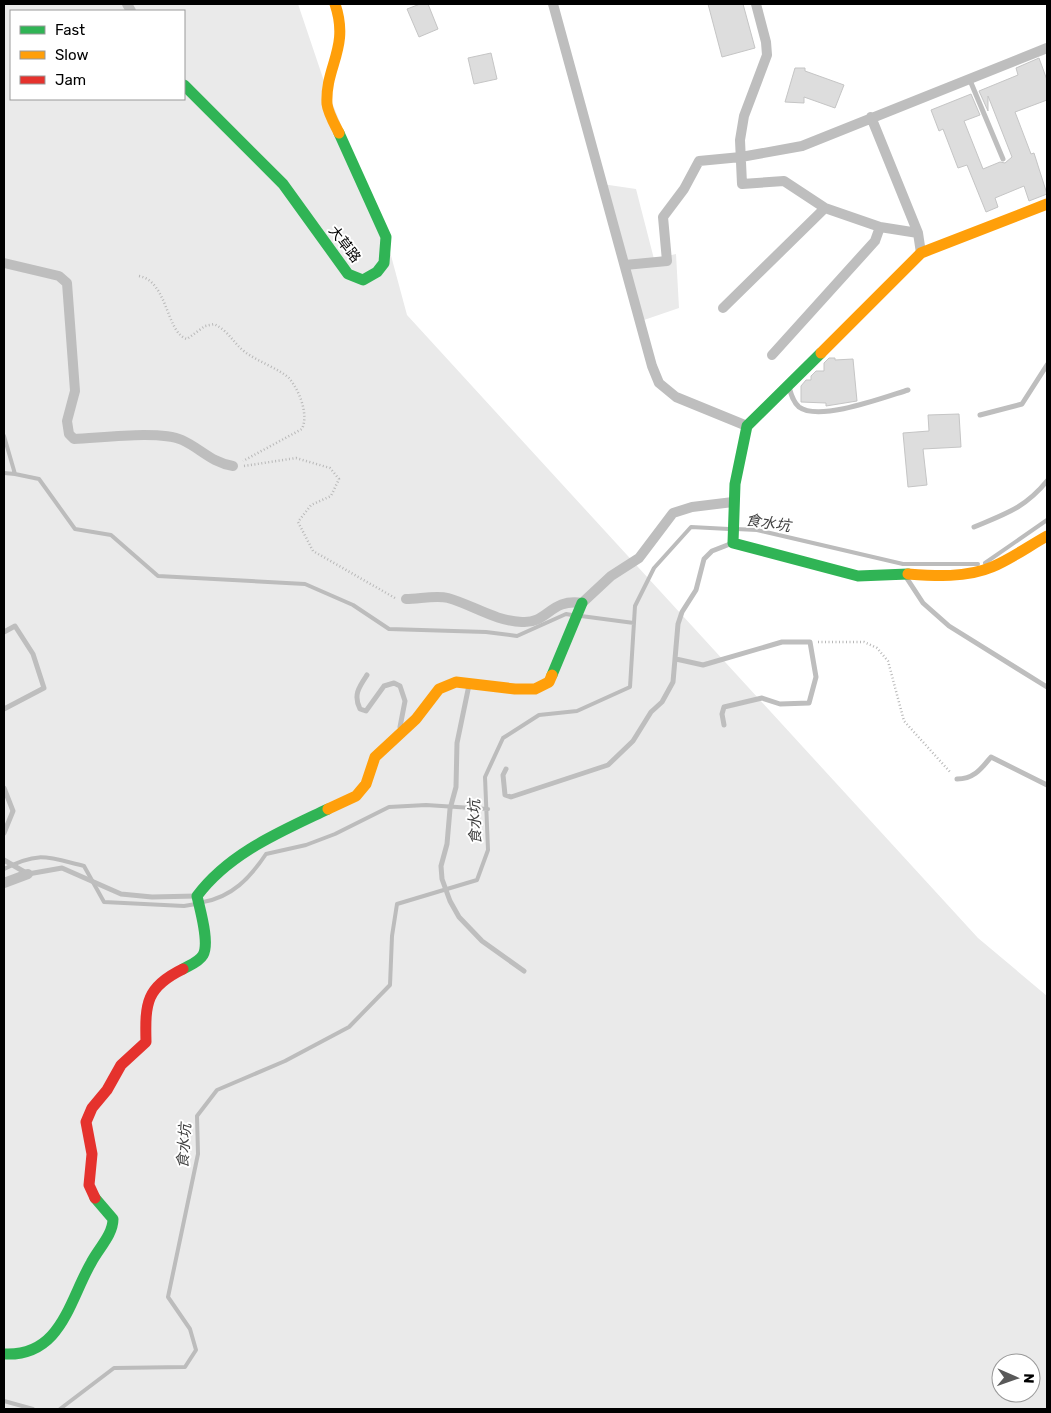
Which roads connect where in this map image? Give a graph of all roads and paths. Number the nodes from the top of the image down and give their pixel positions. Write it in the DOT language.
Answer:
graph roads {
  1 [pos="335,4"];
  2 [pos="553,4"];
  3 [pos="756,4"];
  4 [pos="1047,48"];
  5 [pos="969,78"];
  6 [pos="185,86"];
  7 [pos="871,116"];
  8 [pos="741,157"];
  9 [pos="1003,159"];
  10 [pos="1047,204"];
  11 [pos="824,208"];
  12 [pos="880,227"];
  13 [pos="918,232"];
  14 [pos="921,252"];
  15 [pos="4,263"];
  16 [pos="625,265"];
  17 [pos="139,276"];
  18 [pos="723,308"];
  19 [pos="772,355"];
  20 [pos="1047,365"];
  21 [pos="789,387"];
  22 [pos="908,390"];
  23 [pos="980,414"];
  24 [pos="747,426"];
  25 [pos="233,466"];
  26 [pos="1047,481"];
  27 [pos="732,502"];
  28 [pos="974,527"];
  29 [pos="1047,536"];
  30 [pos="733,543"];
  31 [pos="904,574"];
  32 [pos="406,599"];
  33 [pos="582,603"];
  34 [pos="4,632"];
  35 [pos="810,642"];
  36 [pos="676,659"];
  37 [pos="368,674"];
  38 [pos="470,682"];
  39 [pos="1047,687"];
  40 [pos="4,709"];
  41 [pos="724,725"];
  42 [pos="397,738"];
  43 [pos="506,769"];
  44 [pos="958,779"];
  45 [pos="1047,785"];
  46 [pos="4,788"];
  47 [pos="4,833"];
  48 [pos="4,860"];
  49 [pos="24,872"];
  50 [pos="4,883"];
  51 [pos="198,896"];
  52 [pos="524,971"];
  53 [pos="4,1354"];
  1 -- 6 [label="street, 大草路"];
  2 -- 16 [label="street"];
  3 -- 8 [label="street"];
  4 -- 5 [label="street"];
  5 -- 7 [label="street"];
  5 -- 9 [label="lane"];
  7 -- 8 [label="street"];
  7 -- 13 [label="street"];
  8 -- 11 [label="street"];
  8 -- 16 [label="street"];
  10 -- 14 [label="street"];
  11 -- 12 [label="street"];
  11 -- 18 [label="street"];
  12 -- 13 [label="street"];
  12 -- 19 [label="street"];
  13 -- 14 [label="street"];
  14 -- 21 [label="street"];
  15 -- 25 [label="street"];
  16 -- 24 [label="street"];
  17 -- 25 [label="path"];
  20 -- 23 [label="lane"];
  21 -- 22 [label="lane"];
  21 -- 24 [label="street"];
  24 -- 27 [label="street"];
  25 -- 32 [label="path"];
  26 -- 28 [label="lane"];
  27 -- 30 [label="street"];
  27 -- 33 [label="street"];
  29 -- 31 [label="street"];
  30 -- 31 [label="street"];
  30 -- 36 [label="lane"];
  31 -- 39 [label="lane"];
  32 -- 33 [label="street"];
  33 -- 38 [label="street"];
  34 -- 40 [label="lane"];
  35 -- 36 [label="lane"];
  35 -- 41 [label="lane"];
  35 -- 44 [label="path"];
  36 -- 43 [label="lane"];
  37 -- 42 [label="lane"];
  38 -- 42 [label="street"];
  38 -- 52 [label="lane"];
  42 -- 51 [label="street"];
  44 -- 45 [label="lane"];
  46 -- 47 [label="lane"];
  48 -- 49 [label="lane"];
  49 -- 50 [label="street"];
  49 -- 51 [label="lane"];
  51 -- 53 [label="street"];
}
